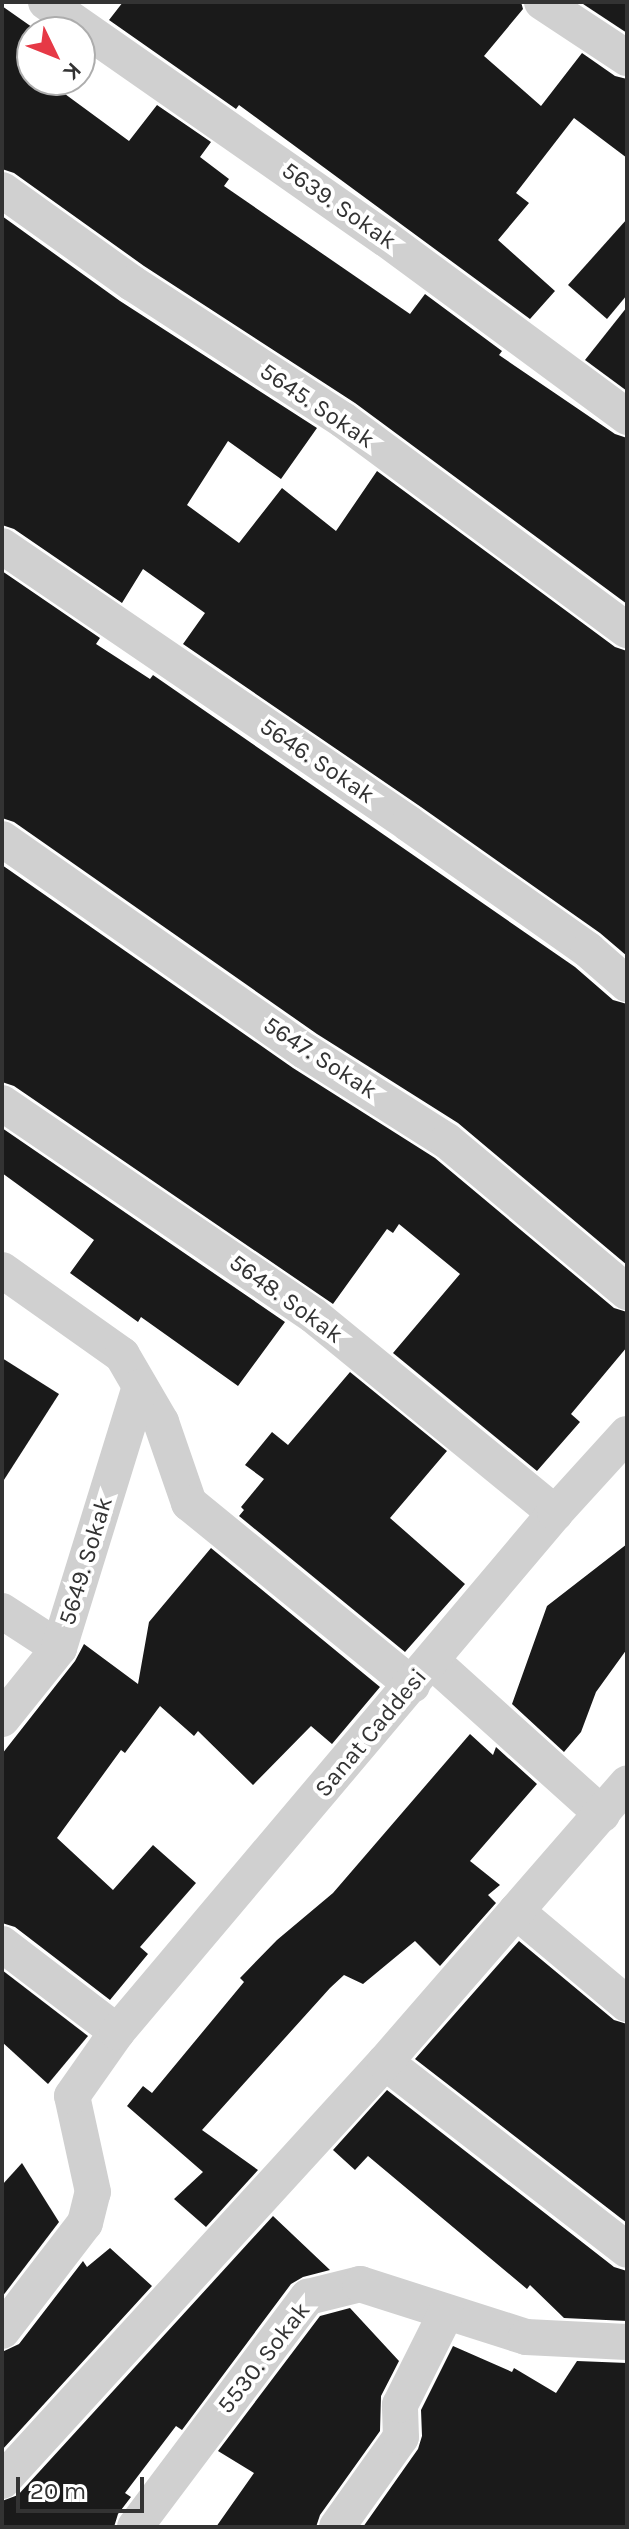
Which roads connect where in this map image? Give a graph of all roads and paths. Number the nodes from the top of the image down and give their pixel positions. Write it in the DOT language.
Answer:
graph roads {
  1 [pos="46,2"];
  2 [pos="542,2"];
  3 [pos="627,58"];
  4 [pos="2,190"];
  5 [pos="627,417"];
  6 [pos="2,546"];
  7 [pos="627,630"];
  8 [pos="2,839"];
  9 [pos="627,984"];
  10 [pos="2,1103"];
  11 [pos="2,1270"];
  12 [pos="627,1292"];
  13 [pos="140,1387"];
  14 [pos="627,1434"];
  15 [pos="555,1513"];
  16 [pos="2,1611"];
  17 [pos="59,1648"];
  18 [pos="422,1673"];
  19 [pos="2,1719"];
  20 [pos="627,1784"];
  21 [pos="602,1814"];
  22 [pos="516,1911"];
  23 [pos="2,1944"];
  24 [pos="627,2004"];
  25 [pos="117,2032"];
  26 [pos="385,2062"];
  27 [pos="627,2250"];
  28 [pos="446,2313"];
  29 [pos="2,2331"];
  30 [pos="627,2342"];
  31 [pos="2,2481"];
  32 [pos="135,2527"];
  33 [pos="337,2527"];
  1 -- 5 [label="street, 5639. Sokak"];
  2 -- 3 [label="street"];
  4 -- 7 [label="street, 5645. Sokak"];
  6 -- 9 [label="street, 5646. Sokak"];
  8 -- 12 [label="street, 5647. Sokak"];
  10 -- 15 [label="street, 5648. Sokak"];
  11 -- 13 [label="street"];
  13 -- 17 [label="street, 5649. Sokak"];
  13 -- 18 [label="street"];
  14 -- 15 [label="street, Sanat Caddesi"];
  15 -- 18 [label="street, Sanat Caddesi"];
  16 -- 17 [label="street"];
  17 -- 19 [label="street, 5649. Sokak"];
  18 -- 21 [label="street"];
  18 -- 25 [label="street, Sanat Caddesi"];
  20 -- 21 [label="street"];
  21 -- 22 [label="street"];
  22 -- 24 [label="street"];
  22 -- 26 [label="street"];
  23 -- 25 [label="street"];
  25 -- 29 [label="street, Sanat Caddesi"];
  26 -- 27 [label="street"];
  26 -- 31 [label="street"];
  28 -- 30 [label="street, 5530. Sokak"];
  28 -- 32 [label="street, 5530. Sokak"];
  28 -- 33 [label="street"];
}
